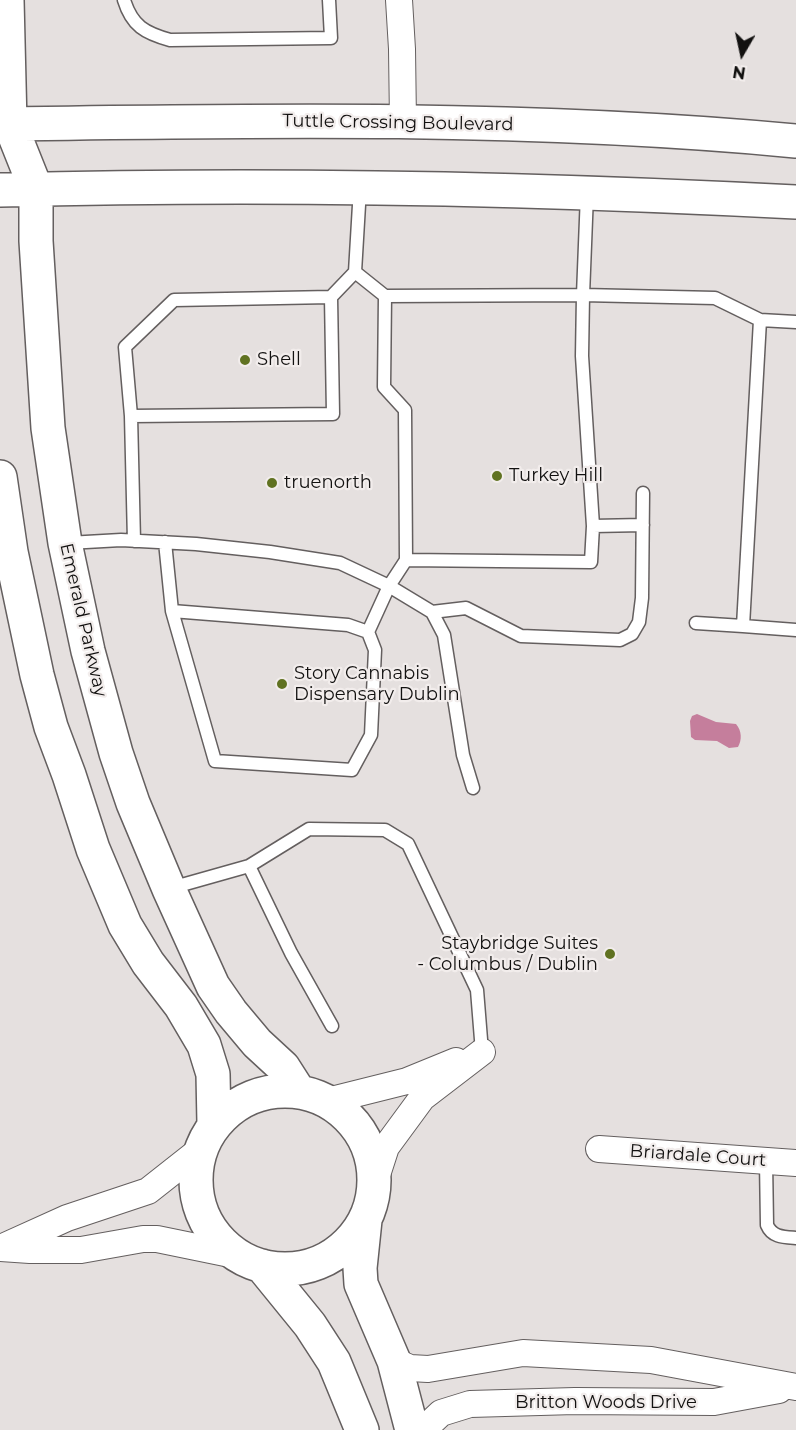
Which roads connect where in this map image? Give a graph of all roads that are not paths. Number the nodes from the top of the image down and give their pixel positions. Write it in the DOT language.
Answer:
graph roads {
  1 [pos="7,0"];
  2 [pos="124,0"];
  3 [pos="329,0"];
  4 [pos="399,0"];
  5 [pos="403,122"];
  6 [pos="3,131"];
  7 [pos="796,141"];
  8 [pos="360,187"];
  9 [pos="36,189"];
  10 [pos="0,190"];
  11 [pos="587,193"];
  12 [pos="796,202"];
  13 [pos="355,272"];
  14 [pos="584,295"];
  15 [pos="385,296"];
  16 [pos="331,297"];
  17 [pos="760,320"];
  18 [pos="796,322"];
  19 [pos="130,416"];
  20 [pos="0,477"];
  21 [pos="643,493"];
  22 [pos="643,525"];
  23 [pos="593,526"];
  24 [pos="134,541"];
  25 [pos="165,542"];
  26 [pos="65,543"];
  27 [pos="5,554"];
  28 [pos="406,560"];
  29 [pos="389,586"];
  30 [pos="172,611"];
  31 [pos="432,612"];
  32 [pos="696,623"];
  33 [pos="743,626"];
  34 [pos="796,630"];
  35 [pos="368,632"];
  36 [pos="473,788"];
  37 [pos="249,866"];
  38 [pos="169,889"];
  39 [pos="332,1026"];
  40 [pos="482,1052"];
  41 [pos="313,1096"];
  42 [pos="207,1137"];
  43 [pos="599,1149"];
  44 [pos="766,1161"];
  45 [pos="796,1163"];
  46 [pos="375,1180"];
  47 [pos="365,1220"];
  48 [pos="796,1238"];
  49 [pos="1,1248"];
  50 [pos="249,1261"];
  51 [pos="394,1361"];
  52 [pos="795,1387"];
  53 [pos="362,1430"];
  54 [pos="412,1430"];
  55 [pos="423,1430"];
  1 -- 6 [label="main road"];
  2 -- 3 [label="lane"];
  4 -- 5 [label="street"];
  5 -- 6 [label="main road, Tuttle Crossing Boulevard"];
  5 -- 7 [label="main road, Tuttle Crossing Boulevard"];
  6 -- 9 [label="main road, Emerald Parkway"];
  8 -- 9 [label="main road"];
  8 -- 11 [label="main road"];
  8 -- 13 [label="lane"];
  9 -- 10 [label="main road"];
  9 -- 26 [label="main road, Emerald Parkway"];
  11 -- 12 [label="main road"];
  11 -- 14 [label="lane"];
  13 -- 15 [label="lane"];
  13 -- 16 [label="lane"];
  14 -- 15 [label="lane"];
  14 -- 17 [label="lane"];
  14 -- 23 [label="lane"];
  15 -- 28 [label="lane"];
  16 -- 19 [label="lane"];
  16 -- 19 [label="lane"];
  17 -- 18 [label="lane"];
  17 -- 33 [label="lane"];
  19 -- 24 [label="lane"];
  20 -- 27 [label="main road"];
  21 -- 22 [label="lane"];
  22 -- 23 [label="lane"];
  22 -- 31 [label="lane"];
  23 -- 28 [label="lane"];
  24 -- 25 [label="lane"];
  24 -- 26 [label="lane"];
  25 -- 29 [label="lane"];
  25 -- 30 [label="lane"];
  26 -- 38 [label="main road, Emerald Parkway"];
  27 -- 42 [label="main road"];
  28 -- 29 [label="lane"];
  29 -- 31 [label="lane"];
  29 -- 35 [label="lane"];
  30 -- 35 [label="lane"];
  30 -- 35 [label="lane"];
  31 -- 36 [label="lane"];
  32 -- 33 [label="lane"];
  33 -- 34 [label="lane"];
  37 -- 38 [label="lane"];
  37 -- 39 [label="lane"];
  37 -- 40 [label="lane"];
  38 -- 41 [label="main road, Emerald Parkway"];
  40 -- 41 [label="street"];
  40 -- 46 [label="street"];
  41 -- 42 [label="main road"];
  41 -- 46 [label="main road"];
  42 -- 49 [label="street"];
  42 -- 50 [label="main road"];
  43 -- 44 [label="street, Briardale Court"];
  44 -- 45 [label="street, Briardale Court"];
  44 -- 48 [label="lane"];
  46 -- 47 [label="main road"];
  47 -- 50 [label="main road"];
  47 -- 51 [label="main road"];
  49 -- 50 [label="street"];
  50 -- 53 [label="main road"];
  51 -- 52 [label="street, Britton Woods Drive"];
  51 -- 54 [label="main road"];
  52 -- 55 [label="street, Britton Woods Drive"];
}
